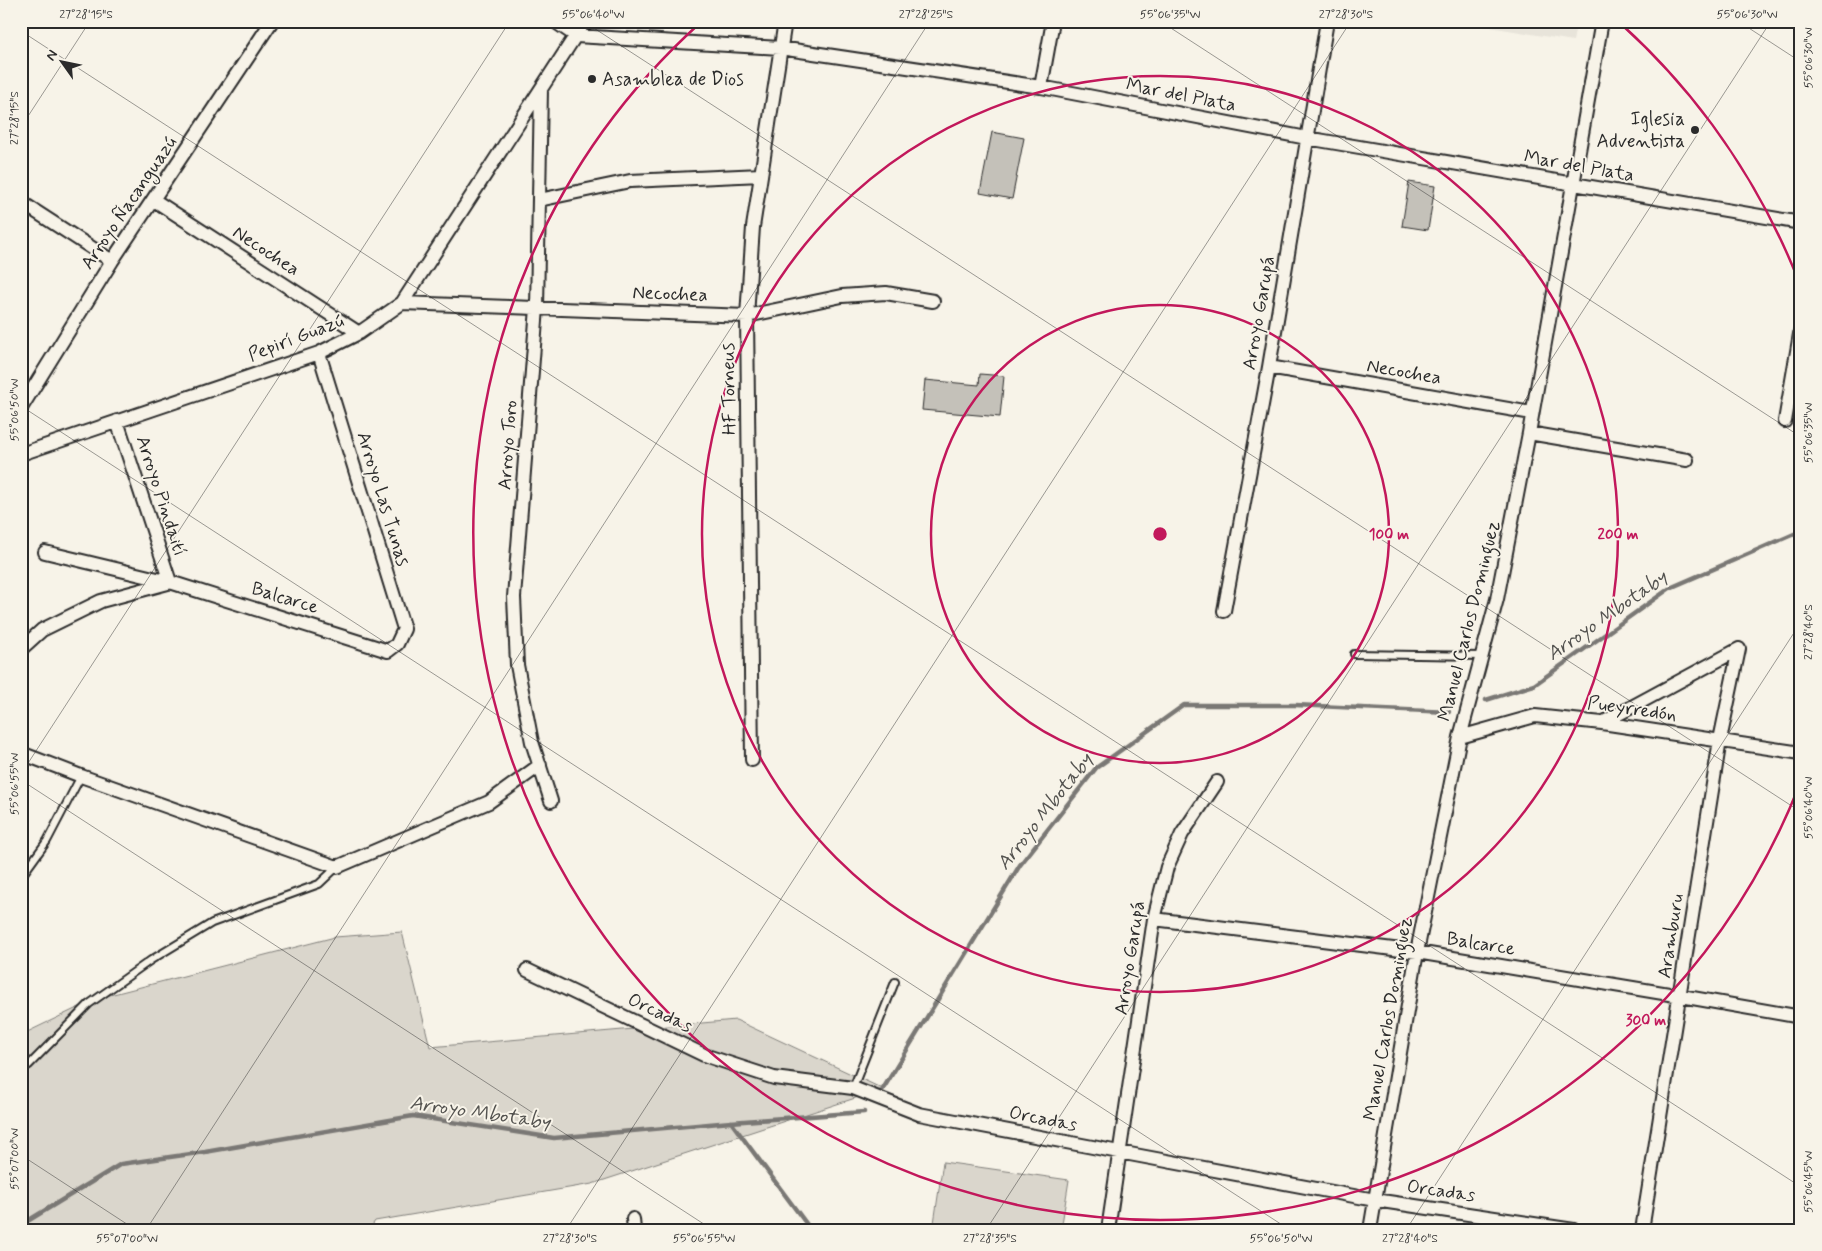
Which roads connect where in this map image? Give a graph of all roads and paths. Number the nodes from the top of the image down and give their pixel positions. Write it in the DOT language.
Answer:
graph roads {
  1 [pos="272,21"];
  2 [pos="554,21"];
  3 [pos="585,21"];
  4 [pos="785,21"];
  5 [pos="1053,21"];
  6 [pos="1327,21"];
  7 [pos="1602,21"];
  8 [pos="576,36"];
  9 [pos="780,48"];
  10 [pos="1041,87"];
  11 [pos="541,88"];
  12 [pos="1307,138"];
  13 [pos="761,174"];
  14 [pos="1572,184"];
  15 [pos="154,200"];
  16 [pos="539,200"];
  17 [pos="21,202"];
  18 [pos="1801,223"];
  19 [pos="112,261"];
  20 [pos="933,301"];
  21 [pos="402,303"];
  22 [pos="537,308"];
  23 [pos="747,316"];
  24 [pos="1801,328"];
  25 [pos="359,333"];
  26 [pos="319,353"];
  27 [pos="1269,367"];
  28 [pos="21,408"];
  29 [pos="1532,413"];
  30 [pos="117,421"];
  31 [pos="1784,421"];
  32 [pos="1529,433"];
  33 [pos="21,454"];
  34 [pos="1686,460"];
  35 [pos="45,552"];
  36 [pos="170,582"];
  37 [pos="1224,611"];
  38 [pos="21,649"];
  39 [pos="388,650"];
  40 [pos="1354,654"];
  41 [pos="1482,656"];
  42 [pos="1602,723"];
  43 [pos="1460,737"];
  44 [pos="1720,740"];
  45 [pos="21,753"];
  46 [pos="1801,753"];
  47 [pos="752,760"];
  48 [pos="540,765"];
  49 [pos="81,776"];
  50 [pos="1217,782"];
  51 [pos="551,801"];
  52 [pos="337,867"];
  53 [pos="21,878"];
  54 [pos="1154,919"];
  55 [pos="1417,952"];
  56 [pos="527,970"];
  57 [pos="895,982"];
  58 [pos="1681,996"];
  59 [pos="1801,1018"];
  60 [pos="21,1070"];
  61 [pos="853,1088"];
  62 [pos="1119,1152"];
  63 [pos="1375,1200"];
  64 [pos="1108,1230"];
  65 [pos="1370,1230"];
  66 [pos="1574,1230"];
  67 [pos="1642,1230"];
  1 -- 15 [label="street, Arroyo Ñacanguazú"];
  2 -- 8 [label="street"];
  3 -- 8 [label="street, Pepirí Guazú"];
  4 -- 9 [label="street, HF Torneus"];
  5 -- 10 [label="street"];
  6 -- 12 [label="street, Arroyo Garupá"];
  7 -- 14 [label="street, Manuel Carlos Dominguez"];
  8 -- 9 [label="street, Mar del Plata"];
  8 -- 11 [label="street, Pepirí Guazú"];
  9 -- 10 [label="street, Mar del Plata"];
  9 -- 13 [label="street, HF Torneus"];
  10 -- 12 [label="street, Mar del Plata"];
  11 -- 16 [label="street, Arroyo Toro"];
  11 -- 21 [label="street, Pepirí Guazú"];
  12 -- 14 [label="street, Mar del Plata"];
  12 -- 27 [label="street, Arroyo Garupá"];
  13 -- 16 [label="street"];
  13 -- 23 [label="street, HF Torneus"];
  14 -- 18 [label="street, Mar del Plata"];
  14 -- 29 [label="street, Manuel Carlos Dominguez"];
  15 -- 19 [label="street, Arroyo Ñacanguazú"];
  15 -- 25 [label="street, Necochea"];
  16 -- 22 [label="street, Arroyo Toro"];
  17 -- 19 [label="street"];
  19 -- 28 [label="street, Arroyo Ñacanguazú"];
  20 -- 23 [label="street, Necochea"];
  21 -- 22 [label="street, Necochea"];
  21 -- 25 [label="street, Pepirí Guazú"];
  22 -- 23 [label="street, Necochea"];
  22 -- 48 [label="street, Arroyo Toro"];
  23 -- 47 [label="street, HF Torneus"];
  24 -- 31 [label="street"];
  25 -- 26 [label="street, Pepirí Guazú"];
  26 -- 30 [label="street, Pepirí Guazú"];
  26 -- 39 [label="street, Arroyo Las Tunas"];
  27 -- 29 [label="street, Necochea"];
  27 -- 37 [label="street, Arroyo Garupá"];
  29 -- 32 [label="street, Manuel Carlos Dominguez"];
  30 -- 33 [label="street, Pepirí Guazú"];
  30 -- 36 [label="street, Arroyo Pindaití"];
  32 -- 34 [label="street"];
  32 -- 41 [label="street, Manuel Carlos Dominguez"];
  35 -- 36 [label="street, Balcarce"];
  36 -- 38 [label="street"];
  36 -- 39 [label="street, Balcarce"];
  40 -- 41 [label="lane"];
  41 -- 43 [label="street, Manuel Carlos Dominguez"];
  42 -- 43 [label="street, Pueyrredón"];
  42 -- 44 [label="street, Pueyrredón"];
  42 -- 44 [label="street, Aramburu"];
  43 -- 55 [label="street, Manuel Carlos Dominguez"];
  44 -- 46 [label="street, Pueyrredón"];
  44 -- 58 [label="street, Aramburu"];
  45 -- 49 [label="street"];
  48 -- 51 [label="street, Arroyo Toro"];
  48 -- 52 [label="street"];
  49 -- 52 [label="street"];
  49 -- 53 [label="lane"];
  50 -- 54 [label="street, Arroyo Garupá"];
  52 -- 60 [label="lane"];
  54 -- 55 [label="street, Balcarce"];
  54 -- 62 [label="street, Arroyo Garupá"];
  55 -- 58 [label="street, Balcarce"];
  55 -- 63 [label="street, Manuel Carlos Dominguez"];
  56 -- 61 [label="street, Orcadas"];
  57 -- 61 [label="lane"];
  58 -- 59 [label="street, Balcarce"];
  58 -- 67 [label="street, Aramburu"];
  61 -- 62 [label="street, Orcadas"];
  62 -- 63 [label="street, Orcadas"];
  62 -- 64 [label="street, Arroyo Garupá"];
  63 -- 65 [label="street, Manuel Carlos Dominguez"];
  63 -- 66 [label="street, Orcadas"];
}
